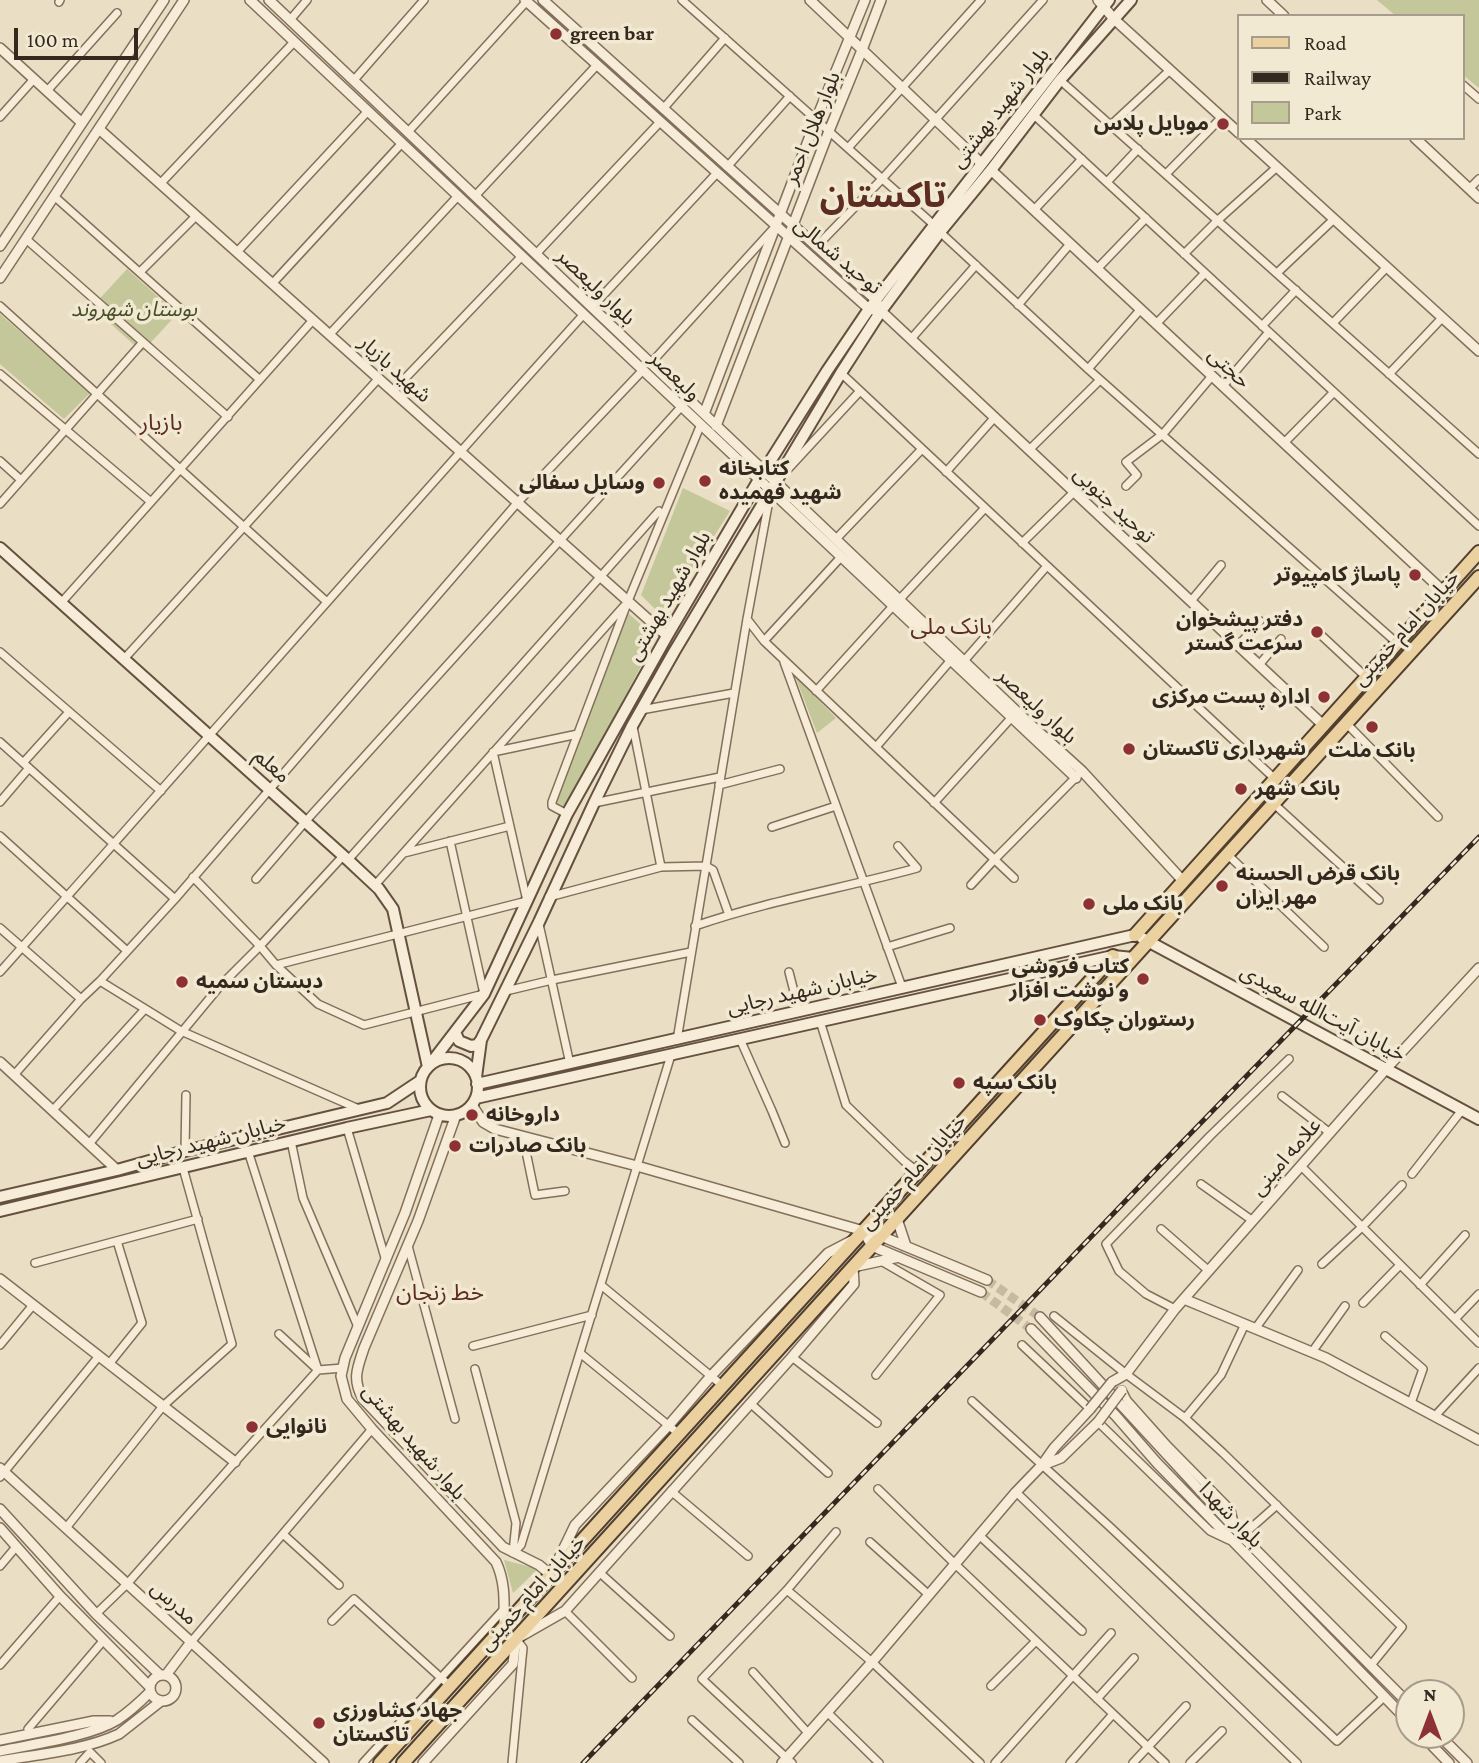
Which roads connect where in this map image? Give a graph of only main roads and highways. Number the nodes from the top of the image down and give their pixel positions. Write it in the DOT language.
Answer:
graph roads {
  1 [pos="1131,0"];
  2 [pos="1104,2"];
  3 [pos="937,229"];
  4 [pos="0,548"];
  5 [pos="1479,552"];
  6 [pos="1479,577"];
  7 [pos="1135,935"];
  8 [pos="1148,941"];
  9 [pos="1113,956"];
  10 [pos="1133,958"];
  11 [pos="1071,966"];
  12 [pos="1087,985"];
  13 [pos="455,1032"];
  14 [pos="481,1040"];
  15 [pos="1020,1058"];
  16 [pos="428,1067"];
  17 [pos="1032,1069"];
  18 [pos="477,1080"];
  19 [pos="420,1081"];
  20 [pos="992,1089"];
  21 [pos="1003,1101"];
  22 [pos="474,1102"];
  23 [pos="435,1112"];
  24 [pos="1479,1119"];
  25 [pos="117,1170"];
  26 [pos="119,1183"];
  27 [pos="0,1197"];
  28 [pos="0,1211"];
  29 [pos="551,1575"];
  30 [pos="563,1586"];
  31 [pos="504,1626"];
  32 [pos="516,1639"];
  33 [pos="380,1763"];
  34 [pos="403,1763"];
  1 -- 3 [label="main road, بلوار شهید بهشتی"];
  2 -- 3 [label="main road, بلوار شهید بهشتی"];
  3 -- 13 [label="main road, بلوار شهید بهشتی"];
  3 -- 14 [label="main road, بلوار شهید بهشتی"];
  4 -- 16 [label="main road, معلم"];
  5 -- 7 [label="main road, خیابان امام خمینی"];
  6 -- 8 [label="main road, خیابان امام خمینی"];
  7 -- 8 [label="main road, خیابان آیت‌الله سعیدی"];
  7 -- 9 [label="main road, خیابان امام خمینی"];
  7 -- 18 [label="main road, خیابان شهید رجایی"];
  8 -- 10 [label="main road, خیابان امام خمینی"];
  8 -- 24 [label="main road, خیابان آیت‌الله سعیدی"];
  9 -- 10 [label="main road"];
  9 -- 11 [label="main road, خیابان شهید رجایی"];
  9 -- 12 [label="main road, خیابان امام خمینی"];
  10 -- 17 [label="main road, خیابان امام خمینی"];
  11 -- 12 [label="main road"];
  11 -- 22 [label="main road, خیابان شهید رجایی"];
  12 -- 15 [label="main road, خیابان امام خمینی"];
  13 -- 14 [label="main road"];
  13 -- 16 [label="main road, بلوار شهید بهشتی"];
  14 -- 18 [label="main road, بلوار شهید بهشتی"];
  15 -- 17 [label="main road"];
  15 -- 20 [label="main road, خیابان امام خمینی"];
  16 -- 18 [label="main road"];
  16 -- 19 [label="main road"];
  17 -- 21 [label="main road, خیابان امام خمینی"];
  18 -- 22 [label="main road"];
  19 -- 23 [label="main road"];
  19 -- 25 [label="main road, خیابان شهید رجایی"];
  20 -- 21 [label="main road"];
  20 -- 29 [label="main road, خیابان امام خمینی"];
  21 -- 30 [label="main road, خیابان امام خمینی"];
  22 -- 23 [label="main road"];
  23 -- 26 [label="main road, خیابان شهید رجایی"];
  25 -- 26 [label="main road"];
  25 -- 27 [label="main road, خیابان شهید رجایی"];
  26 -- 28 [label="main road, خیابان شهید رجایی"];
  29 -- 30 [label="main road"];
  29 -- 31 [label="main road, خیابان امام خمینی"];
  30 -- 32 [label="main road, خیابان امام خمینی"];
  31 -- 32 [label="main road"];
  31 -- 33 [label="main road, خیابان امام خمینی"];
  32 -- 34 [label="main road, خیابان امام خمینی"];
}
